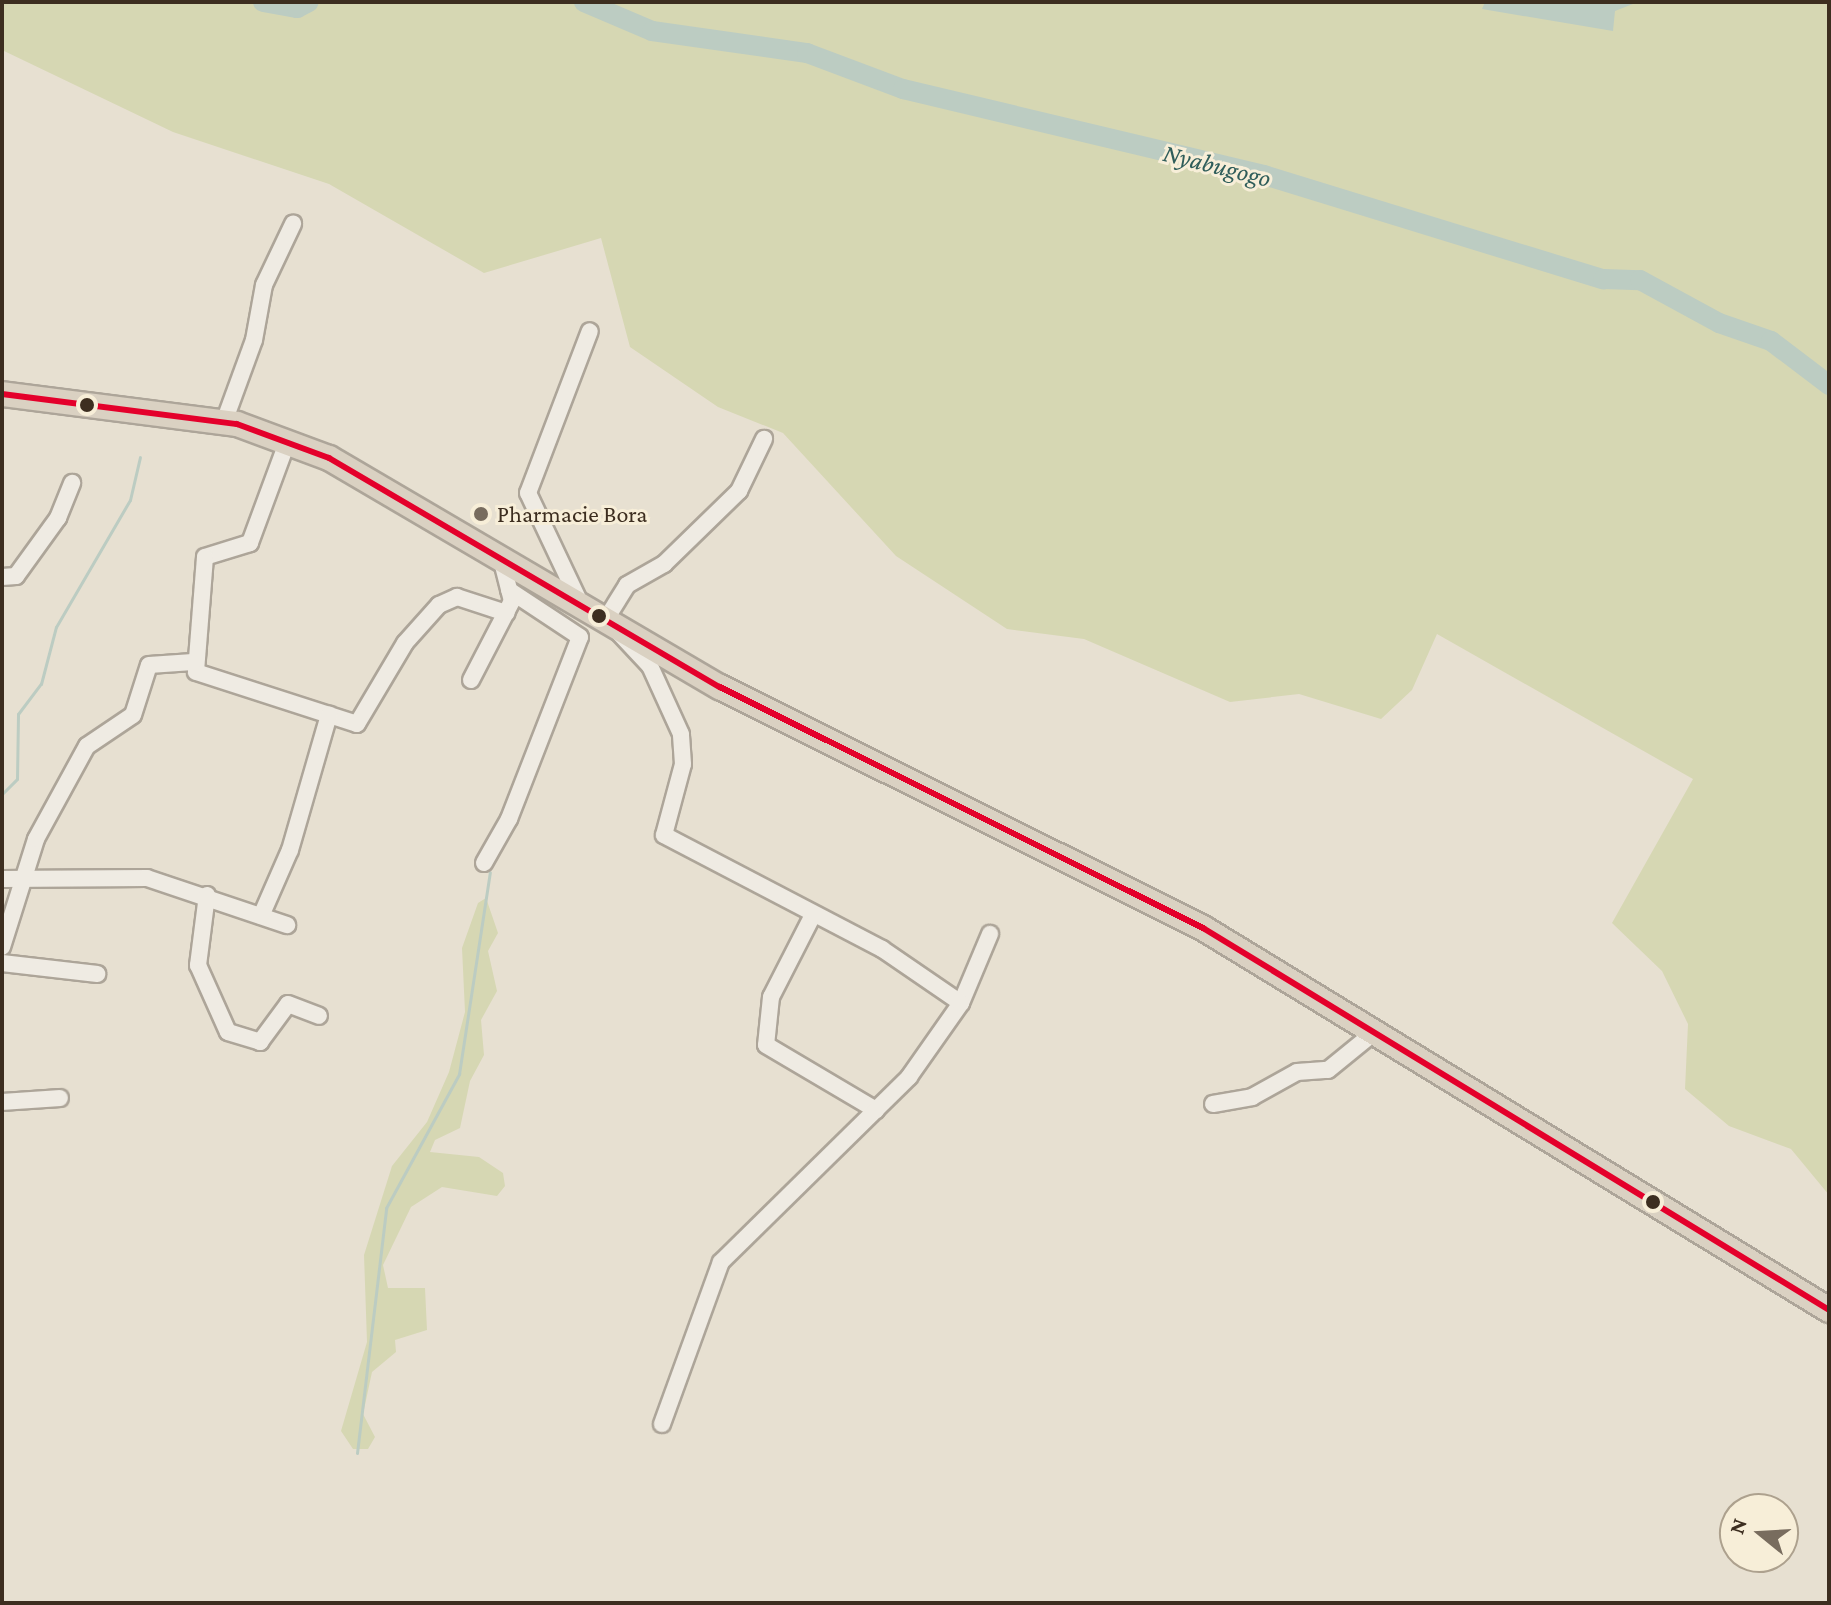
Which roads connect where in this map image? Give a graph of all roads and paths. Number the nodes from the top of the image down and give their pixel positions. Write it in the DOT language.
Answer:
graph roads {
  1 [pos="293,224"];
  2 [pos="590,331"];
  3 [pos="2,394"];
  4 [pos="224,422"];
  5 [pos="764,439"];
  6 [pos="288,440"];
  7 [pos="72,483"];
  8 [pos="501,558"];
  9 [pos="2,577"];
  10 [pos="509,590"];
  11 [pos="582,606"];
  12 [pos="506,613"];
  13 [pos="606,619"];
  14 [pos="193,662"];
  15 [pos="471,680"];
  16 [pos="329,715"];
  17 [pos="484,863"];
  18 [pos="23,878"];
  19 [pos="2,879"];
  20 [pos="207,895"];
  21 [pos="813,915"];
  22 [pos="261,916"];
  23 [pos="287,925"];
  24 [pos="990,934"];
  25 [pos="2,947"];
  26 [pos="1241,950"];
  27 [pos="2,963"];
  28 [pos="97,974"];
  29 [pos="961,1003"];
  30 [pos="319,1016"];
  31 [pos="1377,1030"];
  32 [pos="60,1098"];
  33 [pos="2,1102"];
  34 [pos="1213,1104"];
  35 [pos="876,1110"];
  36 [pos="1829,1295"];
  37 [pos="1829,1310"];
  38 [pos="662,1424"];
  1 -- 4 [label="street"];
  2 -- 11 [label="street"];
  3 -- 4 [label="highway"];
  4 -- 6 [label="highway"];
  5 -- 13 [label="street"];
  6 -- 8 [label="highway"];
  6 -- 14 [label="street"];
  7 -- 9 [label="street"];
  8 -- 10 [label="street"];
  8 -- 11 [label="highway"];
  10 -- 12 [label="street"];
  10 -- 17 [label="street"];
  11 -- 13 [label="highway"];
  12 -- 15 [label="street"];
  12 -- 16 [label="street"];
  13 -- 21 [label="street"];
  13 -- 26 [label="highway"];
  14 -- 16 [label="street"];
  14 -- 18 [label="street"];
  16 -- 22 [label="street"];
  18 -- 19 [label="street"];
  18 -- 20 [label="street"];
  18 -- 25 [label="street"];
  20 -- 22 [label="street"];
  20 -- 30 [label="street"];
  21 -- 29 [label="street"];
  21 -- 35 [label="street"];
  22 -- 23 [label="street"];
  24 -- 29 [label="street"];
  26 -- 31 [label="highway"];
  26 -- 36 [label="highway"];
  27 -- 28 [label="street"];
  29 -- 35 [label="street"];
  31 -- 34 [label="street"];
  31 -- 37 [label="highway"];
  32 -- 33 [label="street"];
  35 -- 38 [label="street"];
}
